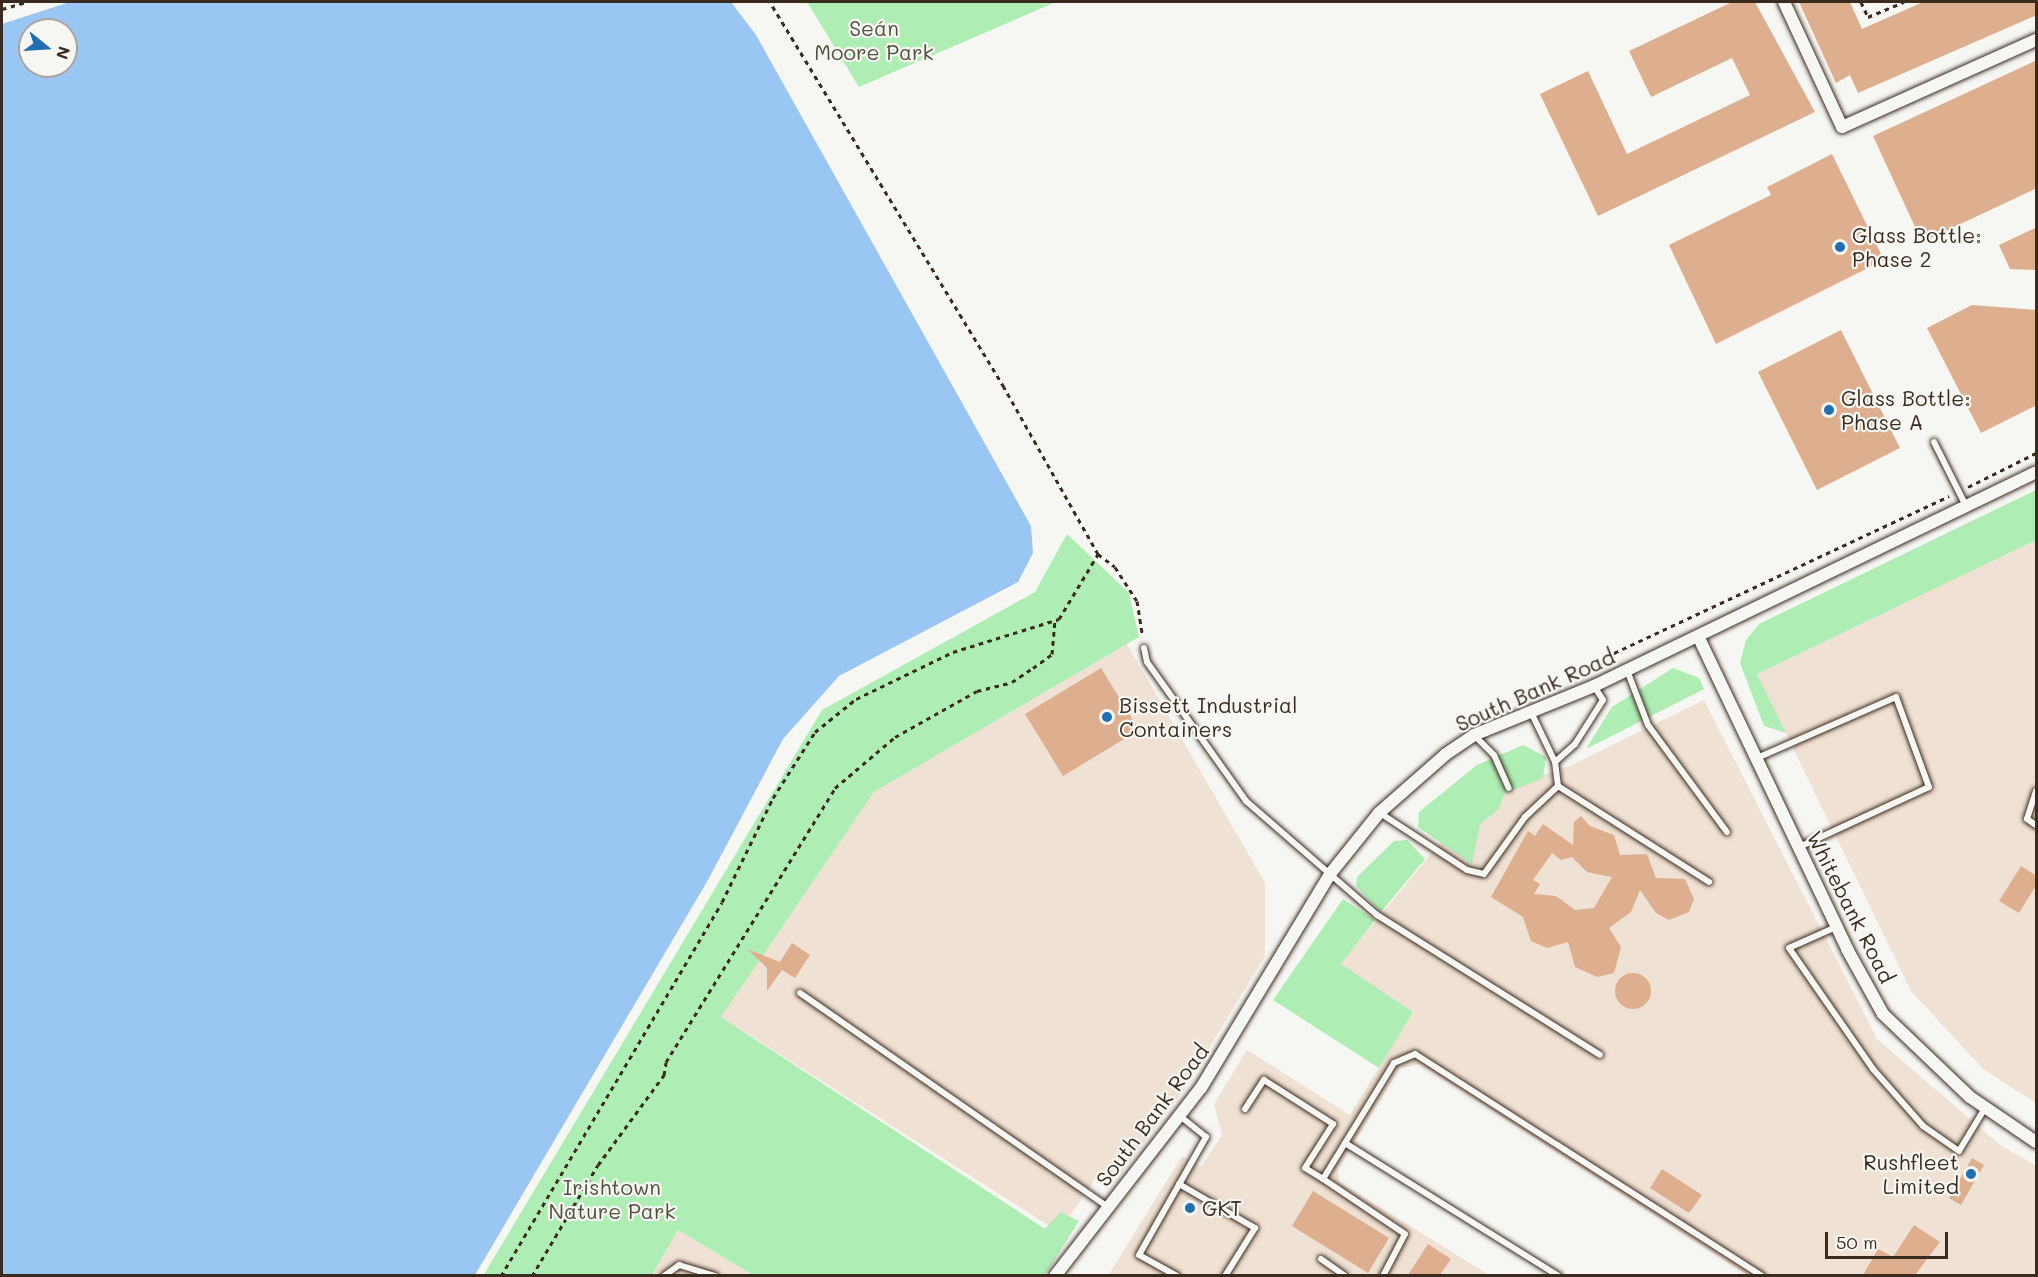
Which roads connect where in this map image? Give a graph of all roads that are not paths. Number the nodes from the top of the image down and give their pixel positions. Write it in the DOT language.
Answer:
graph roads {
  1 [pos="1784,2"];
  2 [pos="2037,40"];
  3 [pos="1934,442"];
  4 [pos="2037,472"];
  5 [pos="1967,506"];
  6 [pos="1698,636"];
  7 [pos="1144,648"];
  8 [pos="1627,670"];
  9 [pos="1594,686"];
  10 [pos="1530,710"];
  11 [pos="1474,735"];
  12 [pos="1757,758"];
  13 [pos="1554,762"];
  14 [pos="1558,786"];
  15 [pos="1509,788"];
  16 [pos="2037,790"];
  17 [pos="1379,813"];
  18 [pos="2037,825"];
  19 [pos="1727,832"];
  20 [pos="1799,847"];
  21 [pos="1330,874"];
  22 [pos="1709,882"];
  23 [pos="1837,927"];
  24 [pos="800,993"];
  25 [pos="1600,1055"];
  26 [pos="1984,1108"];
  27 [pos="1245,1109"];
  28 [pos="1179,1115"];
  29 [pos="1345,1143"];
  30 [pos="2037,1143"];
  31 [pos="1323,1179"];
  32 [pos="1179,1184"];
  33 [pos="1107,1206"];
  34 [pos="1321,1259"];
  35 [pos="664,1275"];
  36 [pos="715,1275"];
  37 [pos="1055,1275"];
  38 [pos="1177,1275"];
  39 [pos="1224,1275"];
  40 [pos="1345,1275"];
  41 [pos="1383,1275"];
  42 [pos="1559,1275"];
  43 [pos="1761,1275"];
  1 -- 2 [label="street"];
  3 -- 5 [label="lane"];
  4 -- 5 [label="street, South Bank Road"];
  5 -- 6 [label="street, South Bank Road"];
  6 -- 8 [label="street, South Bank Road"];
  6 -- 12 [label="street, Whitebank Road"];
  7 -- 21 [label="lane"];
  8 -- 9 [label="street, South Bank Road"];
  8 -- 19 [label="lane"];
  9 -- 10 [label="street, South Bank Road"];
  9 -- 13 [label="lane"];
  10 -- 11 [label="street, South Bank Road"];
  10 -- 13 [label="lane"];
  11 -- 15 [label="lane"];
  11 -- 17 [label="street, South Bank Road"];
  12 -- 20 [label="street, Whitebank Road"];
  12 -- 20 [label="lane"];
  13 -- 14 [label="lane"];
  14 -- 17 [label="lane"];
  14 -- 22 [label="lane"];
  16 -- 18 [label="lane"];
  17 -- 21 [label="street, South Bank Road"];
  20 -- 23 [label="street, Whitebank Road"];
  21 -- 25 [label="lane"];
  21 -- 28 [label="street, South Bank Road"];
  23 -- 26 [label="street, Whitebank Road"];
  23 -- 26 [label="lane"];
  24 -- 33 [label="lane"];
  26 -- 30 [label="street, Whitebank Road"];
  27 -- 31 [label="lane"];
  28 -- 32 [label="lane"];
  28 -- 33 [label="street, South Bank Road"];
  29 -- 31 [label="lane"];
  29 -- 42 [label="lane"];
  29 -- 43 [label="lane"];
  31 -- 41 [label="lane"];
  32 -- 38 [label="lane"];
  32 -- 39 [label="lane"];
  33 -- 37 [label="street, South Bank Road"];
  34 -- 40 [label="lane"];
  35 -- 36 [label="lane"];
}
